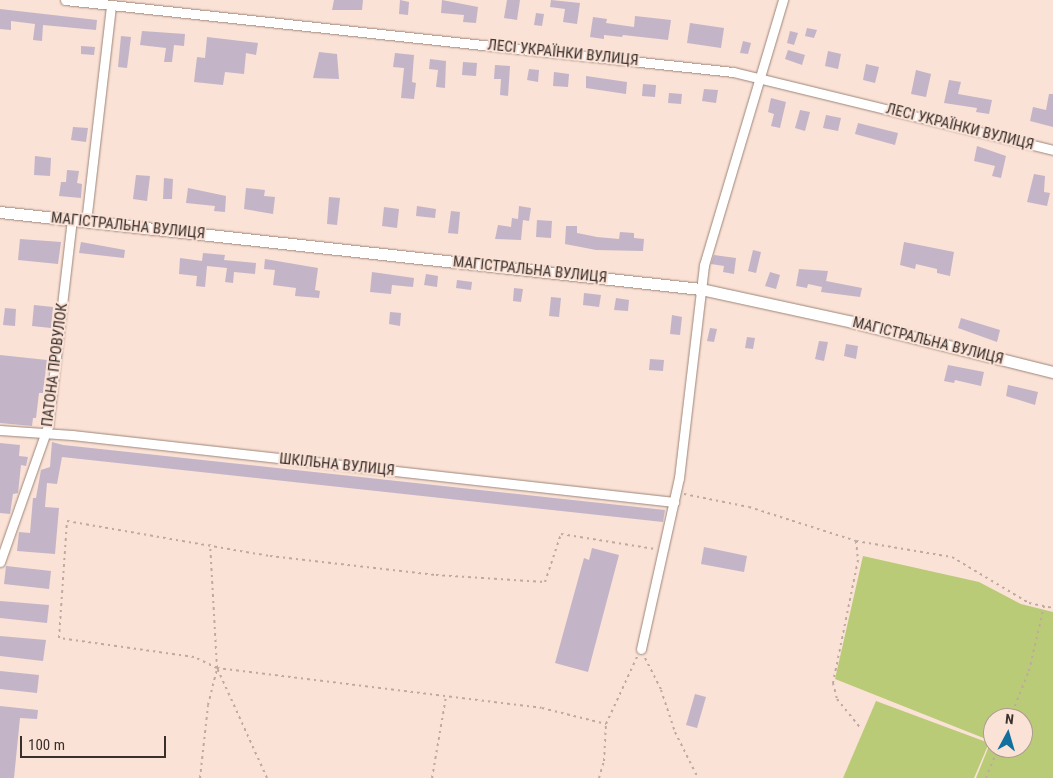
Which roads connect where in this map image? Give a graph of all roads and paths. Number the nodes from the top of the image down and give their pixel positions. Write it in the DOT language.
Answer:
graph roads {
  1 [pos="65,0"];
  2 [pos="783,0"];
  3 [pos="111,5"];
  4 [pos="761,77"];
  5 [pos="1053,150"];
  6 [pos="0,212"];
  7 [pos="72,220"];
  8 [pos="86,222"];
  9 [pos="701,289"];
  10 [pos="1053,372"];
  11 [pos="0,430"];
  12 [pos="46,433"];
  13 [pos="676,492"];
  14 [pos="674,502"];
  15 [pos="856,541"];
  16 [pos="210,544"];
  17 [pos="665,550"];
  18 [pos="0,562"];
  19 [pos="1044,606"];
  20 [pos="1053,608"];
  21 [pos="641,649"];
  22 [pos="218,668"];
  23 [pos="446,697"];
  24 [pos="1014,708"];
  25 [pos="606,724"];
  26 [pos="861,729"];
  27 [pos="994,758"];
  28 [pos="200,778"];
  29 [pos="267,778"];
  30 [pos="432,778"];
  31 [pos="599,778"];
  32 [pos="698,778"];
  33 [pos="986,778"];
  1 -- 3 [label="street, ЛЕСІ УКРАЇНКИ ВУЛИЦЯ"];
  2 -- 4 [label="street"];
  3 -- 4 [label="street, ЛЕСІ УКРАЇНКИ ВУЛИЦЯ"];
  3 -- 8 [label="street"];
  4 -- 5 [label="street, ЛЕСІ УКРАЇНКИ ВУЛИЦЯ"];
  4 -- 9 [label="street"];
  6 -- 7 [label="main road, МАГІСТРАЛЬНА ВУЛИЦЯ"];
  7 -- 8 [label="main road, МАГІСТРАЛЬНА ВУЛИЦЯ"];
  7 -- 12 [label="street, ПАТОНА ПРОВУЛОК"];
  8 -- 9 [label="main road, МАГІСТРАЛЬНА ВУЛИЦЯ"];
  9 -- 10 [label="main road, МАГІСТРАЛЬНА ВУЛИЦЯ"];
  9 -- 13 [label="street"];
  11 -- 12 [label="street, ШКІЛЬНА ВУЛИЦЯ"];
  12 -- 14 [label="street, ШКІЛЬНА ВУЛИЦЯ"];
  12 -- 18 [label="street, ПАТОНА ПРОВУЛОК"];
  13 -- 14 [label="street"];
  13 -- 15 [label="path"];
  14 -- 17 [label="street"];
  15 -- 19 [label="path"];
  15 -- 26 [label="path"];
  16 -- 17 [label="path"];
  16 -- 22 [label="path"];
  16 -- 22 [label="path"];
  17 -- 21 [label="street"];
  19 -- 20 [label="path"];
  19 -- 24 [label="path"];
  21 -- 25 [label="path"];
  21 -- 32 [label="path"];
  22 -- 23 [label="path"];
  22 -- 28 [label="path"];
  22 -- 29 [label="path"];
  23 -- 25 [label="path"];
  23 -- 30 [label="path"];
  25 -- 31 [label="path"];
  27 -- 33 [label="path"];
}
